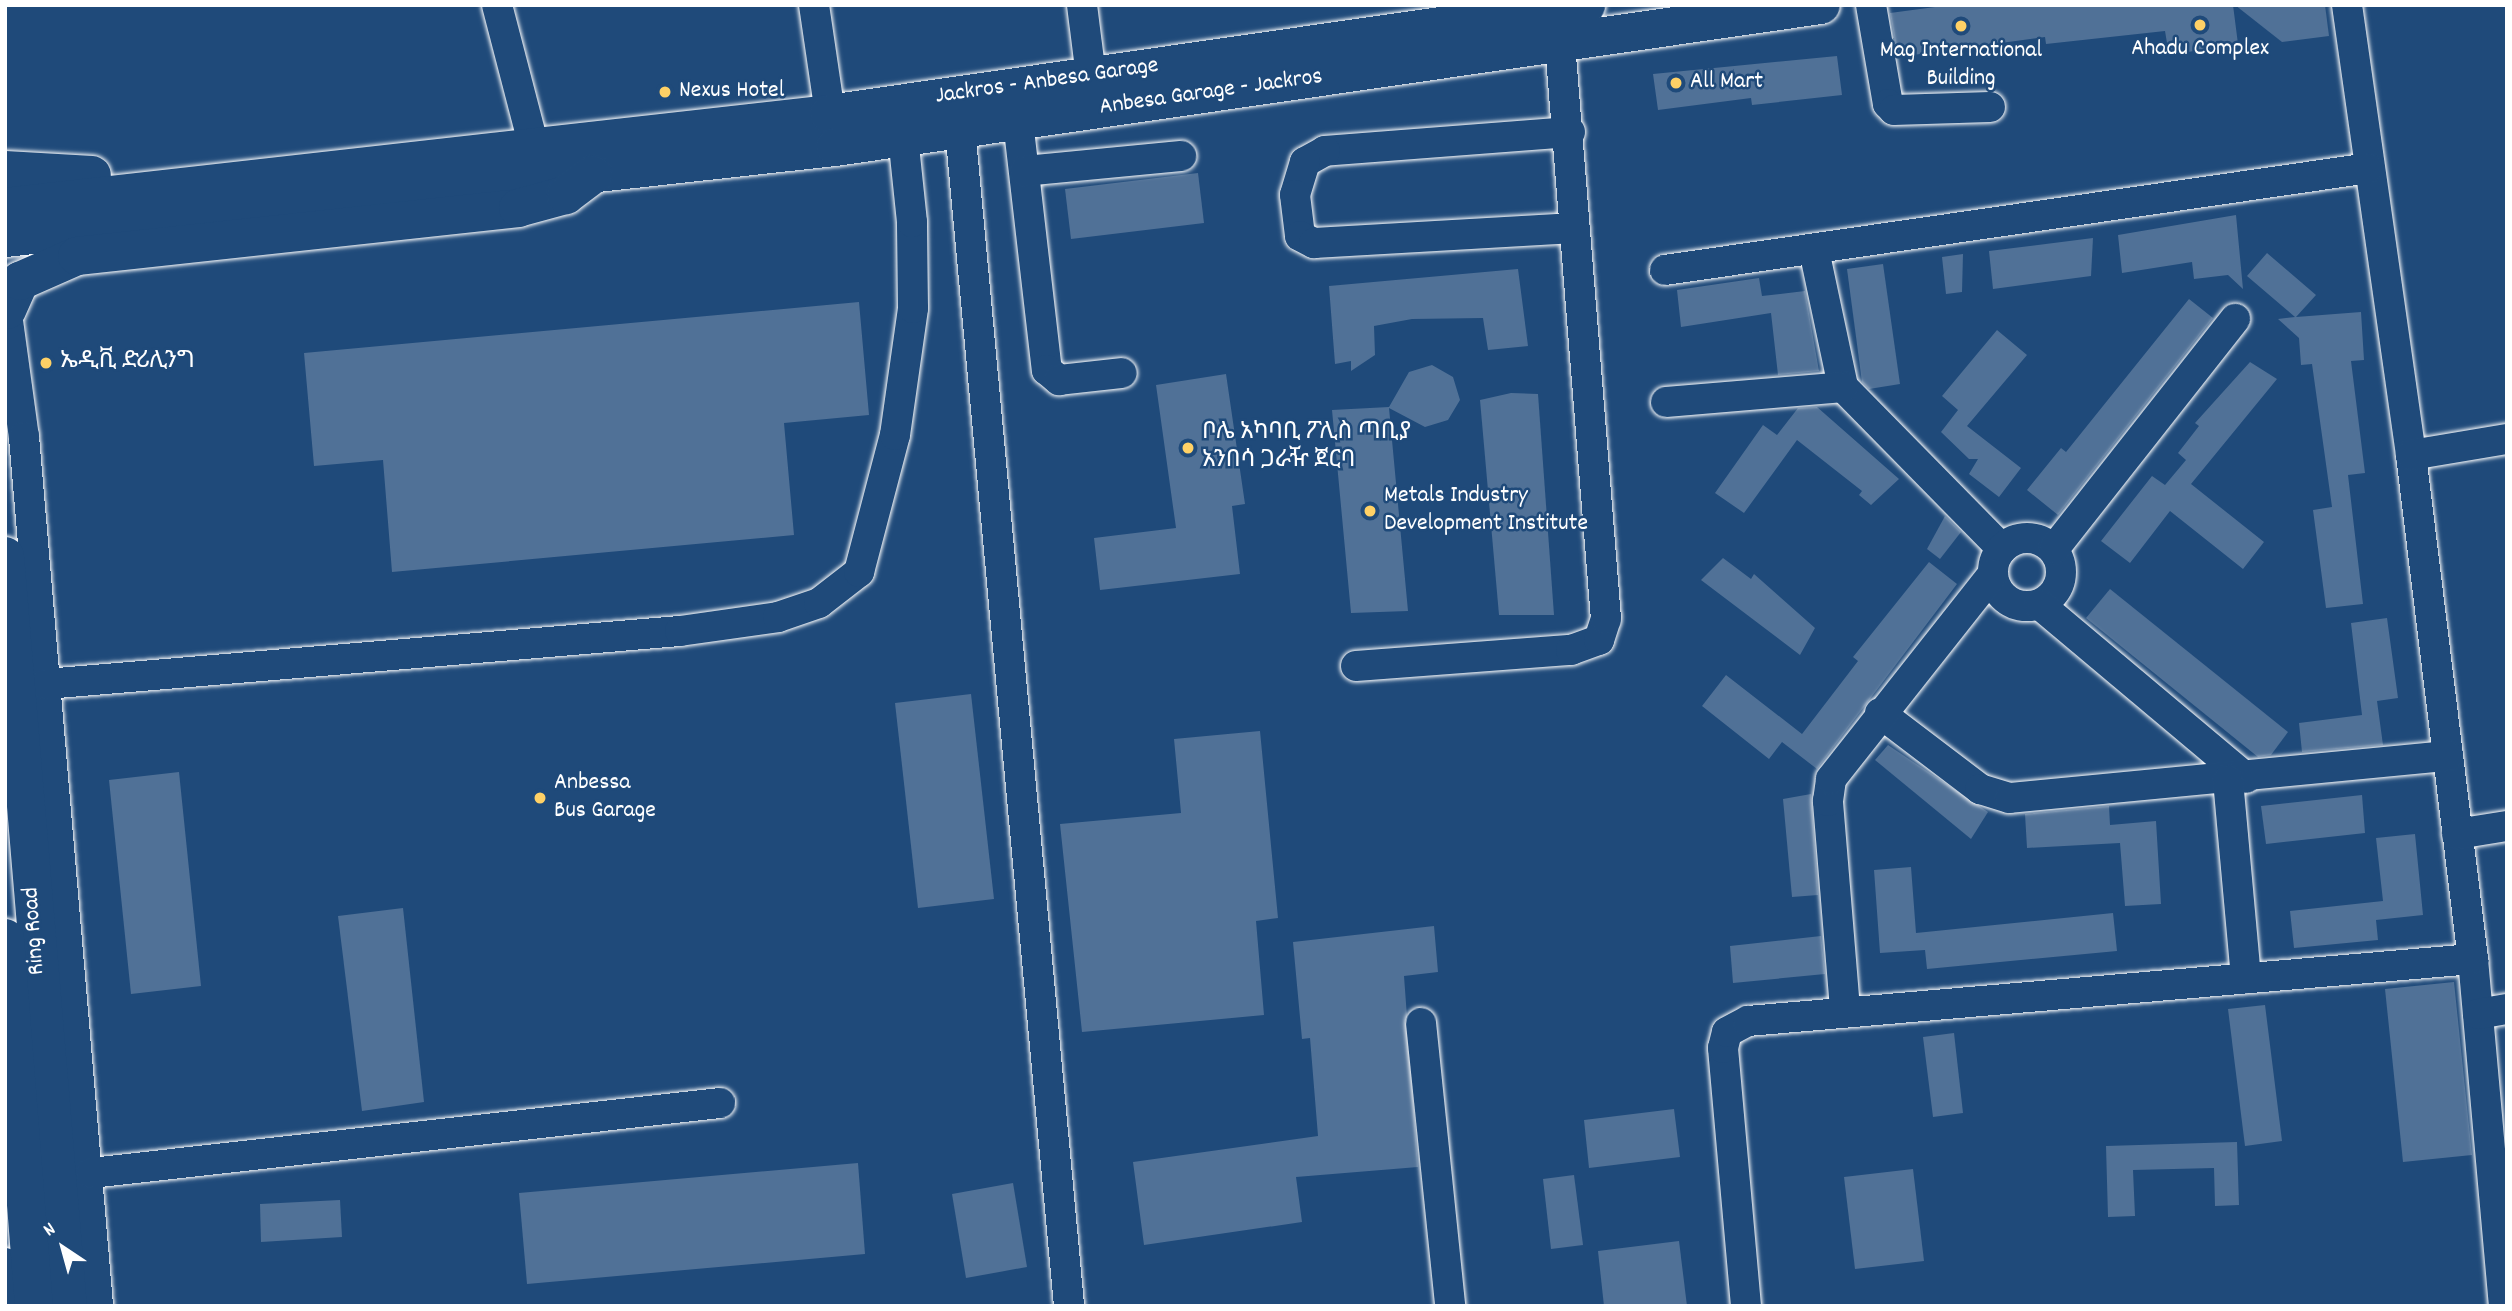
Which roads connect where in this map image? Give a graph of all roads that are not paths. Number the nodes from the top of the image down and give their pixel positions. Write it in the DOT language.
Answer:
graph roads {
  1 [pos="497,5"];
  2 [pos="814,5"];
  3 [pos="1082,5"];
  4 [pos="1586,5"];
  5 [pos="1821,5"];
  6 [pos="1871,5"];
  7 [pos="2347,5"];
  8 [pos="1560,43"];
  9 [pos="1419,47"];
  10 [pos="1091,76"];
  11 [pos="1990,107"];
  12 [pos="1018,121"];
  13 [pos="960,128"];
  14 [pos="833,130"];
  15 [pos="1570,132"];
  16 [pos="903,136"];
  17 [pos="1181,156"];
  18 [pos="527,158"];
  19 [pos="2369,168"];
  20 [pos="5,170"];
  21 [pos="601,170"];
  22 [pos="1025,171"];
  23 [pos="5,207"];
  24 [pos="1575,228"];
  25 [pos="5,238"];
  26 [pos="1814,250"];
  27 [pos="1665,270"];
  28 [pos="6,305"];
  29 [pos="2235,319"];
  30 [pos="1122,373"];
  31 [pos="1843,387"];
  32 [pos="1666,402"];
  33 [pos="2507,439"];
  34 [pos="2411,456"];
  35 [pos="2054,549"];
  36 [pos="5,556"];
  37 [pos="1997,562"];
  38 [pos="2040,605"];
  39 [pos="1356,666"];
  40 [pos="46,684"];
  41 [pos="1880,713"];
  42 [pos="2448,756"];
  43 [pos="2237,779"];
  44 [pos="2507,826"];
  45 [pos="2457,834"];
  46 [pos="5,938"];
  47 [pos="2473,959"];
  48 [pos="2246,978"];
  49 [pos="1845,1009"];
  50 [pos="2507,1009"];
  51 [pos="2478,1014"];
  52 [pos="1421,1023"];
  53 [pos="720,1103"];
  54 [pos="91,1173"];
  55 [pos="5,1263"];
  56 [pos="8,1306"];
  57 [pos="34,1306"];
  58 [pos="68,1306"];
  59 [pos="98,1306"];
  60 [pos="1069,1306"];
  61 [pos="1450,1306"];
  62 [pos="1746,1306"];
  63 [pos="2504,1306"];
  1 -- 18 [label="street"];
  2 -- 14 [label="street"];
  3 -- 10 [label="street"];
  4 -- 9 [label="main road, Jackros - Anbesa Garage"];
  5 -- 8 [label="main road, Anbesa Garage - Jackros"];
  6 -- 11 [label="street"];
  7 -- 19 [label="street"];
  8 -- 9 [label="main road, Anbesa Garage - Jackros"];
  8 -- 15 [label="street"];
  9 -- 10 [label="main road, Jackros - Anbesa Garage"];
  9 -- 12 [label="main road, Anbesa Garage - Jackros"];
  10 -- 14 [label="main road, Jackros - Anbesa Garage"];
  12 -- 13 [label="main road, Anbesa Garage - Jackros"];
  12 -- 22 [label="street"];
  13 -- 16 [label="main road, Anbesa Garage - Jackros"];
  13 -- 60 [label="street"];
  14 -- 16 [label="main road, Anbesa Garage - Jackros"];
  14 -- 18 [label="main road, Jackros - Anbesa Garage"];
  14 -- 21 [label="main road, Anbesa Garage - Jackros"];
  15 -- 24 [label="street"];
  15 -- 24 [label="street"];
  16 -- 40 [label="street"];
  17 -- 22 [label="street"];
  18 -- 20 [label="main road"];
  18 -- 21 [label="main road, Anbesa Garage - Jackros"];
  18 -- 23 [label="main road"];
  18 -- 25 [label="main road"];
  19 -- 26 [label="street"];
  19 -- 34 [label="street"];
  21 -- 28 [label="main road"];
  22 -- 30 [label="street"];
  24 -- 39 [label="street"];
  26 -- 27 [label="street"];
  26 -- 31 [label="street"];
  28 -- 40 [label="street"];
  29 -- 35 [label="street"];
  31 -- 32 [label="street"];
  31 -- 37 [label="street"];
  33 -- 34 [label="street"];
  34 -- 42 [label="street"];
  35 -- 37 [label="street"];
  35 -- 38 [label="street"];
  36 -- 58 [label="main road, Ring Road"];
  37 -- 38 [label="street"];
  37 -- 41 [label="street"];
  38 -- 43 [label="street"];
  40 -- 54 [label="street"];
  41 -- 43 [label="street"];
  41 -- 49 [label="street"];
  42 -- 43 [label="street"];
  42 -- 45 [label="street"];
  43 -- 48 [label="street"];
  44 -- 45 [label="street"];
  45 -- 47 [label="street"];
  46 -- 57 [label="main road"];
  47 -- 48 [label="street"];
  47 -- 51 [label="street"];
  48 -- 49 [label="street"];
  49 -- 62 [label="street"];
  50 -- 51 [label="street"];
  51 -- 63 [label="street"];
  52 -- 61 [label="street"];
  53 -- 54 [label="street"];
  54 -- 59 [label="street"];
  55 -- 56 [label="street"];
}
